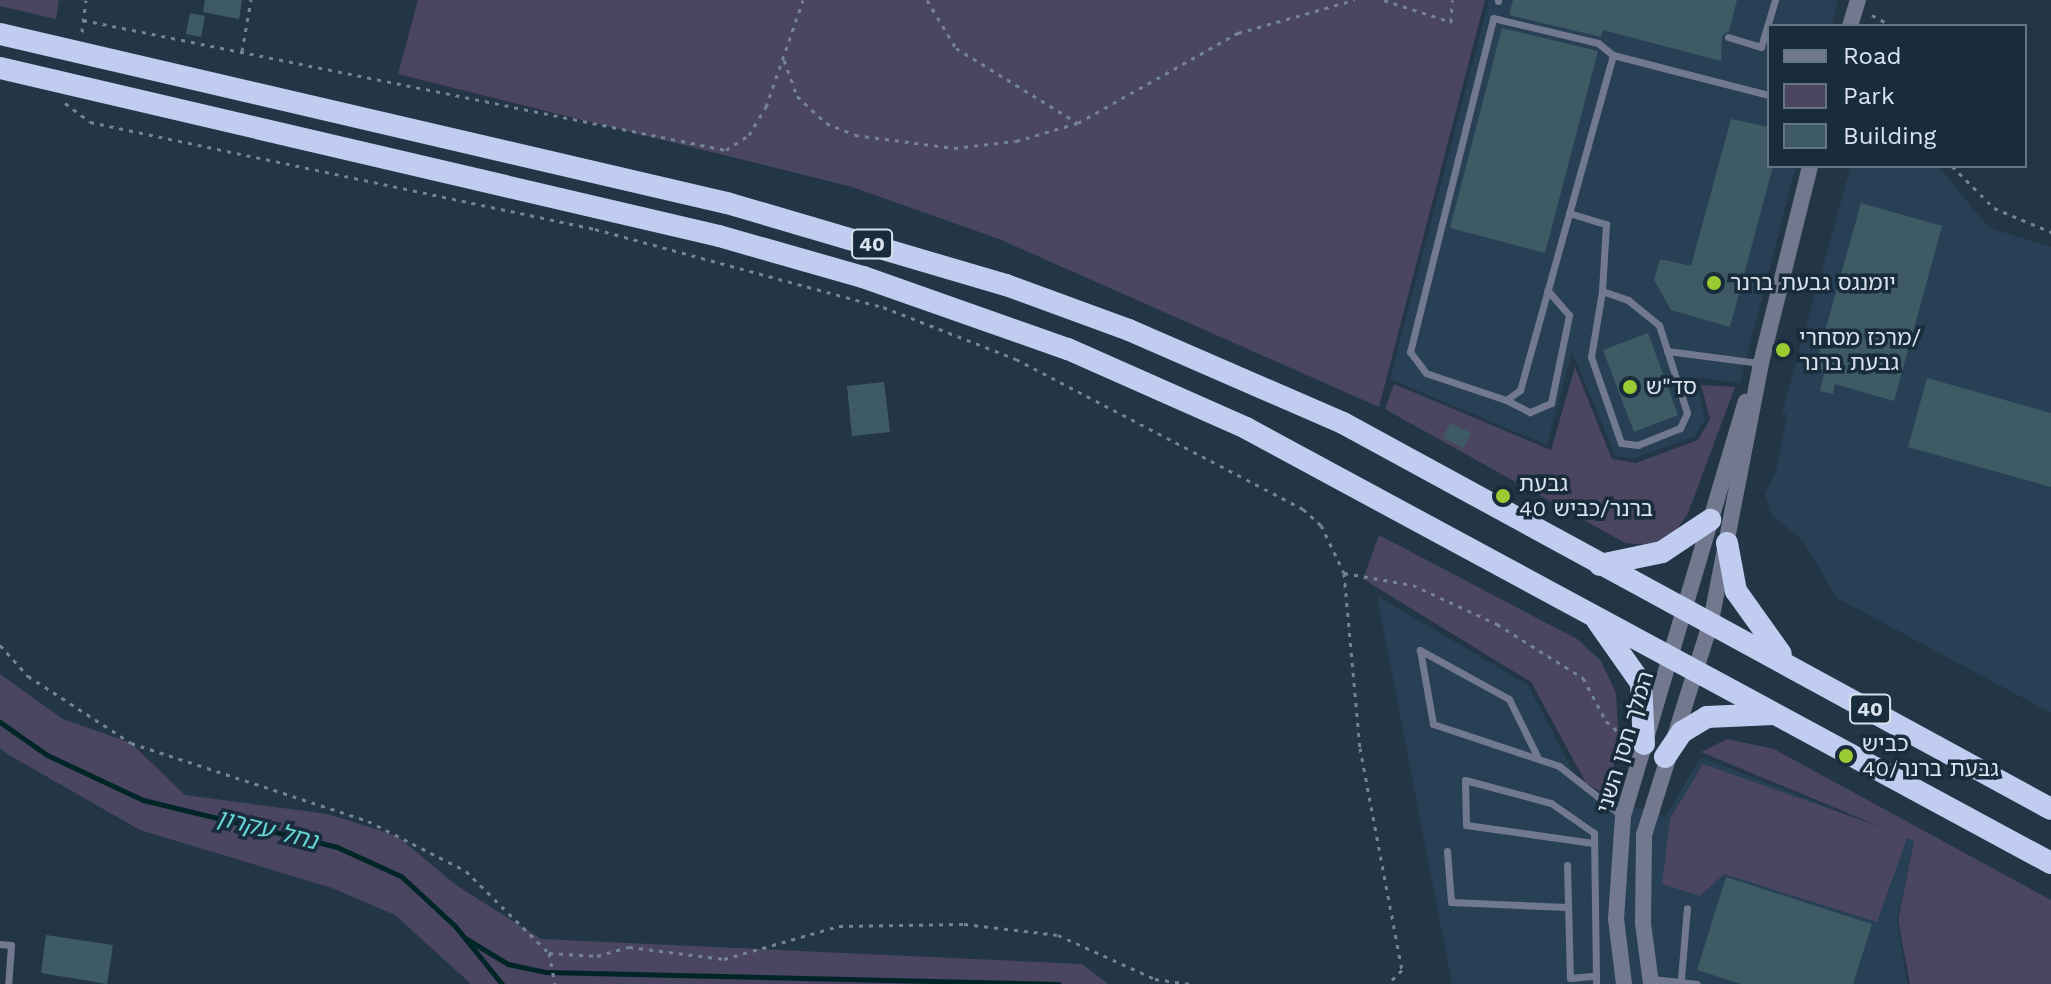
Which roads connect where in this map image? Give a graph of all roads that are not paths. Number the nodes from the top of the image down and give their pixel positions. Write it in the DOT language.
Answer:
graph roads {
  1 [pos="1775,0"];
  2 [pos="1768,24"];
  3 [pos="1767,27"];
  4 [pos="0,34"];
  5 [pos="1728,37"];
  6 [pos="1613,55"];
  7 [pos="0,68"];
  8 [pos="1767,94"];
  9 [pos="1810,168"];
  10 [pos="1569,213"];
  11 [pos="1547,290"];
  12 [pos="1602,291"];
  13 [pos="1667,351"];
  14 [pos="1761,363"];
  15 [pos="1506,400"];
  16 [pos="1710,520"];
  17 [pos="1727,543"];
  18 [pos="1600,565"];
  19 [pos="1579,606"];
  20 [pos="1688,611"];
  21 [pos="1711,621"];
  22 [pos="1674,657"];
  23 [pos="1695,666"];
  24 [pos="1807,674"];
  25 [pos="1788,717"];
  26 [pos="1644,744"];
  27 [pos="1665,757"];
  28 [pos="1538,758"];
  29 [pos="2051,809"];
  30 [pos="1623,816"];
  31 [pos="1593,843"];
  32 [pos="1447,851"];
  33 [pos="2051,863"];
  34 [pos="1567,865"];
  35 [pos="1567,907"];
  36 [pos="1687,908"];
  37 [pos="0,944"];
  38 [pos="1681,979"];
  39 [pos="1596,980"];
  40 [pos="1651,981"];
  41 [pos="8,984"];
  42 [pos="1623,984"];
  43 [pos="1697,984"];
  1 -- 2 [label="lane"];
  3 -- 5 [label="lane"];
  4 -- 18 [label="highway, 40"];
  6 -- 8 [label="lane"];
  6 -- 10 [label="lane"];
  6 -- 15 [label="lane"];
  7 -- 19 [label="highway, 40"];
  9 -- 14 [label="street"];
  10 -- 11 [label="lane"];
  10 -- 12 [label="lane"];
  11 -- 15 [label="lane"];
  11 -- 15 [label="lane"];
  12 -- 13 [label="lane"];
  12 -- 13 [label="lane"];
  13 -- 14 [label="lane"];
  14 -- 16 [label="street, המלך חסן השני"];
  14 -- 17 [label="street, המלך חסן השני"];
  16 -- 18 [label="highway"];
  16 -- 20 [label="street, המלך חסן השני"];
  17 -- 21 [label="street, המלך חסן השני"];
  17 -- 24 [label="highway"];
  18 -- 20 [label="highway, 40"];
  19 -- 22 [label="highway, 40"];
  19 -- 26 [label="highway"];
  20 -- 21 [label="highway, 40"];
  20 -- 22 [label="street, המלך חסן השני"];
  21 -- 23 [label="street, המלך חסן השני"];
  21 -- 24 [label="highway, 40"];
  22 -- 23 [label="highway, 40"];
  22 -- 26 [label="street, המלך חסן השני"];
  23 -- 25 [label="highway, 40"];
  23 -- 27 [label="street, המלך חסן השני"];
  24 -- 29 [label="highway, 40"];
  25 -- 27 [label="highway"];
  25 -- 33 [label="highway, 40"];
  26 -- 30 [label="street, המלך חסן השני"];
  27 -- 40 [label="street, המלך חסן השני"];
  28 -- 28 [label="lane"];
  28 -- 30 [label="lane"];
  30 -- 42 [label="street, המלך חסן השני"];
  31 -- 31 [label="lane"];
  31 -- 39 [label="lane"];
  32 -- 35 [label="lane"];
  34 -- 35 [label="lane"];
  35 -- 39 [label="lane"];
  36 -- 38 [label="lane"];
  37 -- 41 [label="lane"];
  38 -- 40 [label="lane"];
  38 -- 43 [label="lane"];
}
